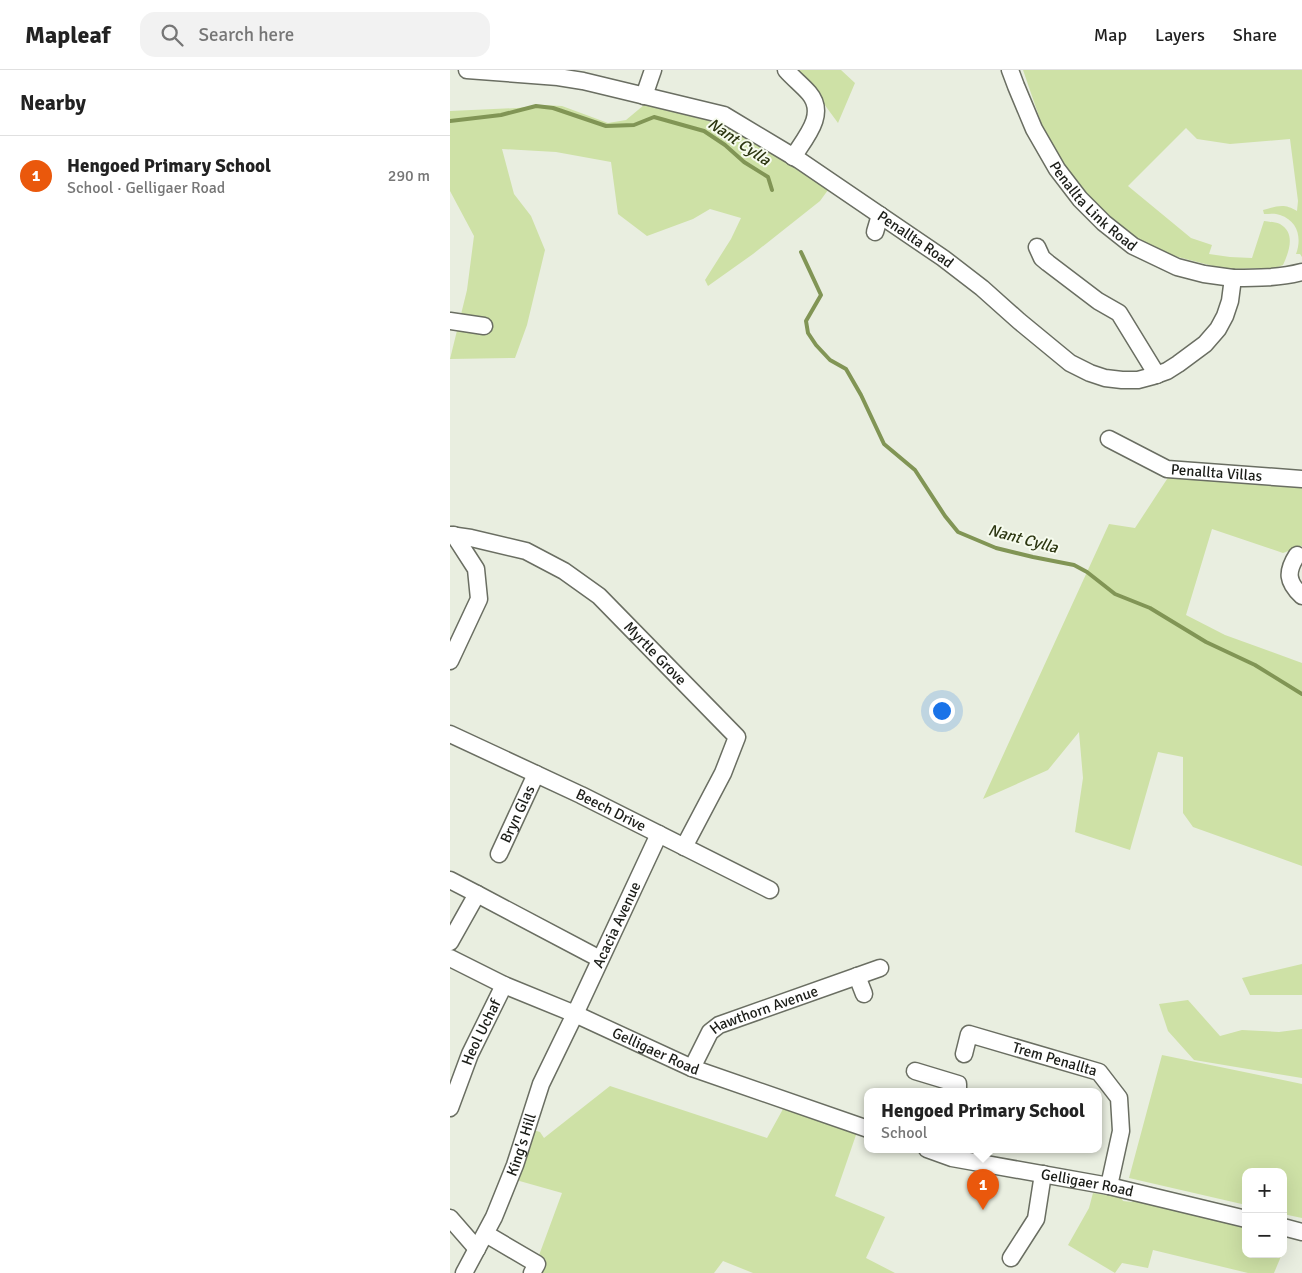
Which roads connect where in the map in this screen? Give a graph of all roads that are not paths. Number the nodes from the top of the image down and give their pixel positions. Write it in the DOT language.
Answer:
graph roads {
  1 [pos="467,70"];
  2 [pos="653,70"];
  3 [pos="786,70"];
  4 [pos="1010,70"];
  5 [pos="496,71"];
  6 [pos="560,74"];
  7 [pos="644,96"];
  8 [pos="793,156"];
  9 [pos="880,215"];
  10 [pos="875,232"];
  11 [pos="1037,248"];
  12 [pos="1302,272"];
  13 [pos="1233,278"];
  14 [pos="450,321"];
  15 [pos="484,326"];
  16 [pos="1157,375"];
  17 [pos="1109,439"];
  18 [pos="1302,479"];
  19 [pos="452,535"];
  20 [pos="1296,555"];
  21 [pos="1302,596"];
  22 [pos="450,661"];
  23 [pos="450,734"];
  24 [pos="536,774"];
  25 [pos="659,834"];
  26 [pos="684,847"];
  27 [pos="499,854"];
  28 [pos="450,880"];
  29 [pos="770,890"];
  30 [pos="477,894"];
  31 [pos="450,942"];
  32 [pos="450,958"];
  33 [pos="600,958"];
  34 [pos="880,968"];
  35 [pos="857,976"];
  36 [pos="504,985"];
  37 [pos="864,994"];
  38 [pos="575,1014"];
  39 [pos="964,1054"];
  40 [pos="692,1068"];
  41 [pos="916,1071"];
  42 [pos="959,1088"];
  43 [pos="450,1108"];
  44 [pos="864,1128"];
  45 [pos="942,1153"];
  46 [pos="1043,1174"];
  47 [pos="1109,1186"];
  48 [pos="450,1218"];
  49 [pos="1242,1218"];
  50 [pos="1287,1229"];
  51 [pos="1302,1232"];
  52 [pos="486,1234"];
  53 [pos="477,1249"];
  54 [pos="1011,1258"];
  55 [pos="464,1273"];
  56 [pos="532,1273"];
  1 -- 5 [label="street, Penallta Road"];
  2 -- 7 [label="street"];
  3 -- 8 [label="street"];
  4 -- 13 [label="street, Penallta Link Road"];
  5 -- 6 [label="street, Penallta Road"];
  6 -- 7 [label="street, Penallta Road"];
  7 -- 8 [label="street, Penallta Road"];
  8 -- 9 [label="street, Penallta Road"];
  9 -- 10 [label="street"];
  9 -- 16 [label="street, Penallta Road"];
  11 -- 16 [label="street"];
  12 -- 13 [label="street"];
  13 -- 16 [label="street, Penallta Road"];
  14 -- 15 [label="street"];
  17 -- 18 [label="street, Penallta Villas"];
  19 -- 22 [label="street"];
  19 -- 26 [label="street, Myrtle Grove"];
  20 -- 21 [label="street"];
  23 -- 24 [label="street, Beech Drive"];
  24 -- 25 [label="street, Beech Drive"];
  24 -- 27 [label="street, Bryn Glas"];
  25 -- 26 [label="street, Beech Drive"];
  25 -- 33 [label="street, Acacia Avenue"];
  26 -- 29 [label="street, Beech Drive"];
  28 -- 30 [label="street"];
  30 -- 31 [label="street"];
  30 -- 33 [label="street"];
  32 -- 36 [label="street, Gelligaer Road"];
  33 -- 38 [label="street, Acacia Avenue"];
  34 -- 35 [label="street, Hawthorn Avenue"];
  35 -- 37 [label="street"];
  35 -- 40 [label="street, Hawthorn Avenue"];
  36 -- 38 [label="street, Gelligaer Road"];
  36 -- 43 [label="street, Heol Uchaf"];
  38 -- 40 [label="street, Gelligaer Road"];
  38 -- 52 [label="street, King's Hill"];
  39 -- 47 [label="street, Trem Penallta"];
  40 -- 44 [label="street, Gelligaer Road"];
  41 -- 42 [label="street"];
  45 -- 46 [label="street, Gelligaer Road"];
  46 -- 47 [label="street, Gelligaer Road"];
  46 -- 54 [label="street"];
  47 -- 49 [label="street, Gelligaer Road"];
  48 -- 53 [label="street"];
  50 -- 51 [label="street"];
  52 -- 53 [label="street, King's Hill"];
  52 -- 56 [label="street"];
  53 -- 55 [label="street, King's Hill"];
}
